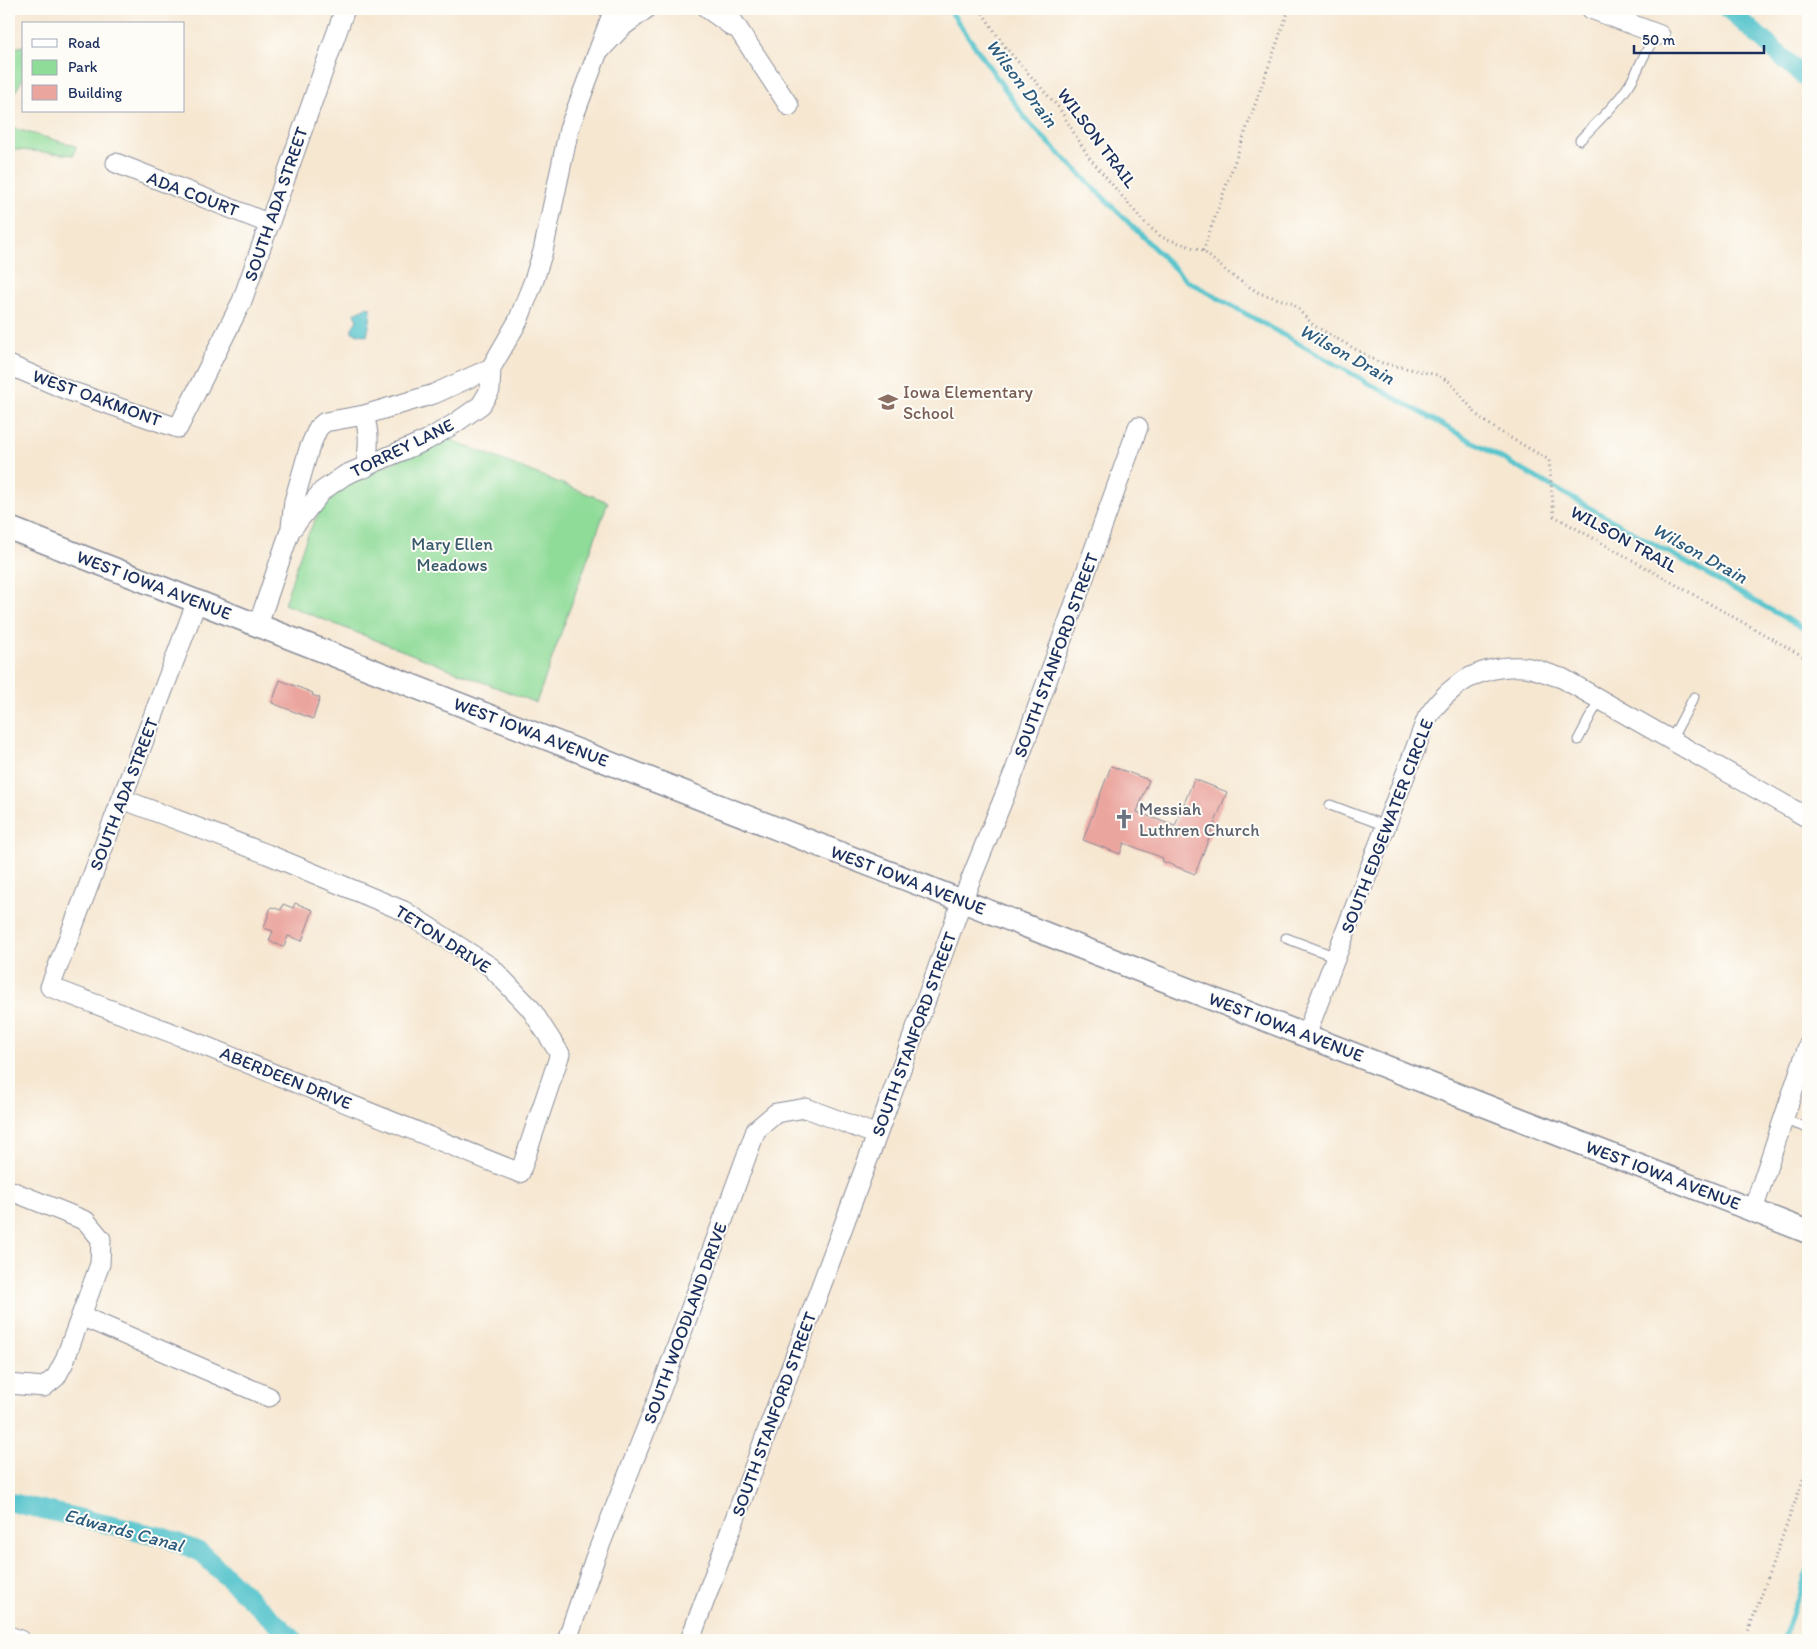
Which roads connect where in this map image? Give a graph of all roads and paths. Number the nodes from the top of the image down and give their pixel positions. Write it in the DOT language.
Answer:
graph roads {
  1 [pos="345,9"];
  2 [pos="614,9"];
  3 [pos="646,9"];
  4 [pos="708,9"];
  5 [pos="725,9"];
  6 [pos="980,9"];
  7 [pos="1289,9"];
  8 [pos="1591,9"];
  9 [pos="742,34"];
  10 [pos="1660,35"];
  11 [pos="596,54"];
  12 [pos="789,106"];
  13 [pos="1580,140"];
  14 [pos="116,164"];
  15 [pos="270,224"];
  16 [pos="1203,251"];
  17 [pos="9,365"];
  18 [pos="491,368"];
  19 [pos="195,394"];
  20 [pos="364,415"];
  21 [pos="1138,427"];
  22 [pos="365,468"];
  23 [pos="9,528"];
  24 [pos="290,531"];
  25 [pos="197,601"];
  26 [pos="258,626"];
  27 [pos="1808,658"];
  28 [pos="1694,697"];
  29 [pos="1599,700"];
  30 [pos="1578,740"];
  31 [pos="1671,740"];
  32 [pos="122,799"];
  33 [pos="1330,806"];
  34 [pos="1808,818"];
  35 [pos="1386,826"];
  36 [pos="962,901"];
  37 [pos="1286,938"];
  38 [pos="1336,957"];
  39 [pos="50,987"];
  40 [pos="1306,1035"];
  41 [pos="1808,1046"];
  42 [pos="1784,1120"];
  43 [pos="1808,1128"];
  44 [pos="878,1135"];
  45 [pos="520,1172"];
  46 [pos="9,1190"];
  47 [pos="1753,1210"];
  48 [pos="1808,1232"];
  49 [pos="81,1316"];
  50 [pos="9,1384"];
  51 [pos="270,1396"];
  52 [pos="1808,1466"];
  53 [pos="9,1636"];
  54 [pos="20,1640"];
  55 [pos="567,1640"];
  56 [pos="690,1640"];
  57 [pos="1744,1640"];
  1 -- 15 [label="street, SOUTH ADA STREET"];
  2 -- 11 [label="street, TORREY LANE"];
  3 -- 11 [label="street"];
  4 -- 9 [label="street"];
  5 -- 9 [label="street"];
  6 -- 16 [label="path, WILSON TRAIL"];
  7 -- 16 [label="path"];
  8 -- 10 [label="street"];
  9 -- 12 [label="street"];
  10 -- 13 [label="lane"];
  11 -- 18 [label="street, TORREY LANE"];
  14 -- 15 [label="street, ADA COURT"];
  15 -- 19 [label="street, SOUTH ADA STREET"];
  16 -- 27 [label="path, WILSON TRAIL"];
  17 -- 19 [label="street, WEST OAKMONT"];
  18 -- 20 [label="street"];
  18 -- 22 [label="street, TORREY LANE"];
  20 -- 22 [label="street"];
  20 -- 24 [label="street"];
  21 -- 36 [label="street, SOUTH STANFORD STREET"];
  22 -- 24 [label="street, TORREY LANE"];
  23 -- 25 [label="street, WEST IOWA AVENUE"];
  24 -- 26 [label="street, TORREY LANE"];
  25 -- 26 [label="street, WEST IOWA AVENUE"];
  25 -- 32 [label="street, SOUTH ADA STREET"];
  26 -- 36 [label="street, WEST IOWA AVENUE"];
  28 -- 31 [label="lane"];
  29 -- 30 [label="lane"];
  29 -- 31 [label="street, SOUTH EDGEWATER CIRCLE"];
  29 -- 35 [label="street, SOUTH EDGEWATER CIRCLE"];
  31 -- 34 [label="street, SOUTH EDGEWATER CIRCLE"];
  32 -- 39 [label="street, SOUTH ADA STREET"];
  32 -- 45 [label="street, TETON DRIVE"];
  33 -- 35 [label="lane"];
  35 -- 38 [label="street, SOUTH EDGEWATER CIRCLE"];
  36 -- 40 [label="street, WEST IOWA AVENUE"];
  36 -- 44 [label="street, SOUTH STANFORD STREET"];
  37 -- 38 [label="lane"];
  38 -- 40 [label="street, SOUTH EDGEWATER CIRCLE"];
  39 -- 45 [label="street, ABERDEEN DRIVE"];
  40 -- 47 [label="street, WEST IOWA AVENUE"];
  41 -- 42 [label="street"];
  42 -- 43 [label="lane"];
  42 -- 47 [label="street"];
  44 -- 55 [label="street, SOUTH WOODLAND DRIVE"];
  44 -- 56 [label="street, SOUTH STANFORD STREET"];
  46 -- 49 [label="street"];
  47 -- 48 [label="street, WEST IOWA AVENUE"];
  49 -- 50 [label="street"];
  49 -- 51 [label="street"];
  52 -- 57 [label="path"];
  53 -- 54 [label="street"];
}
